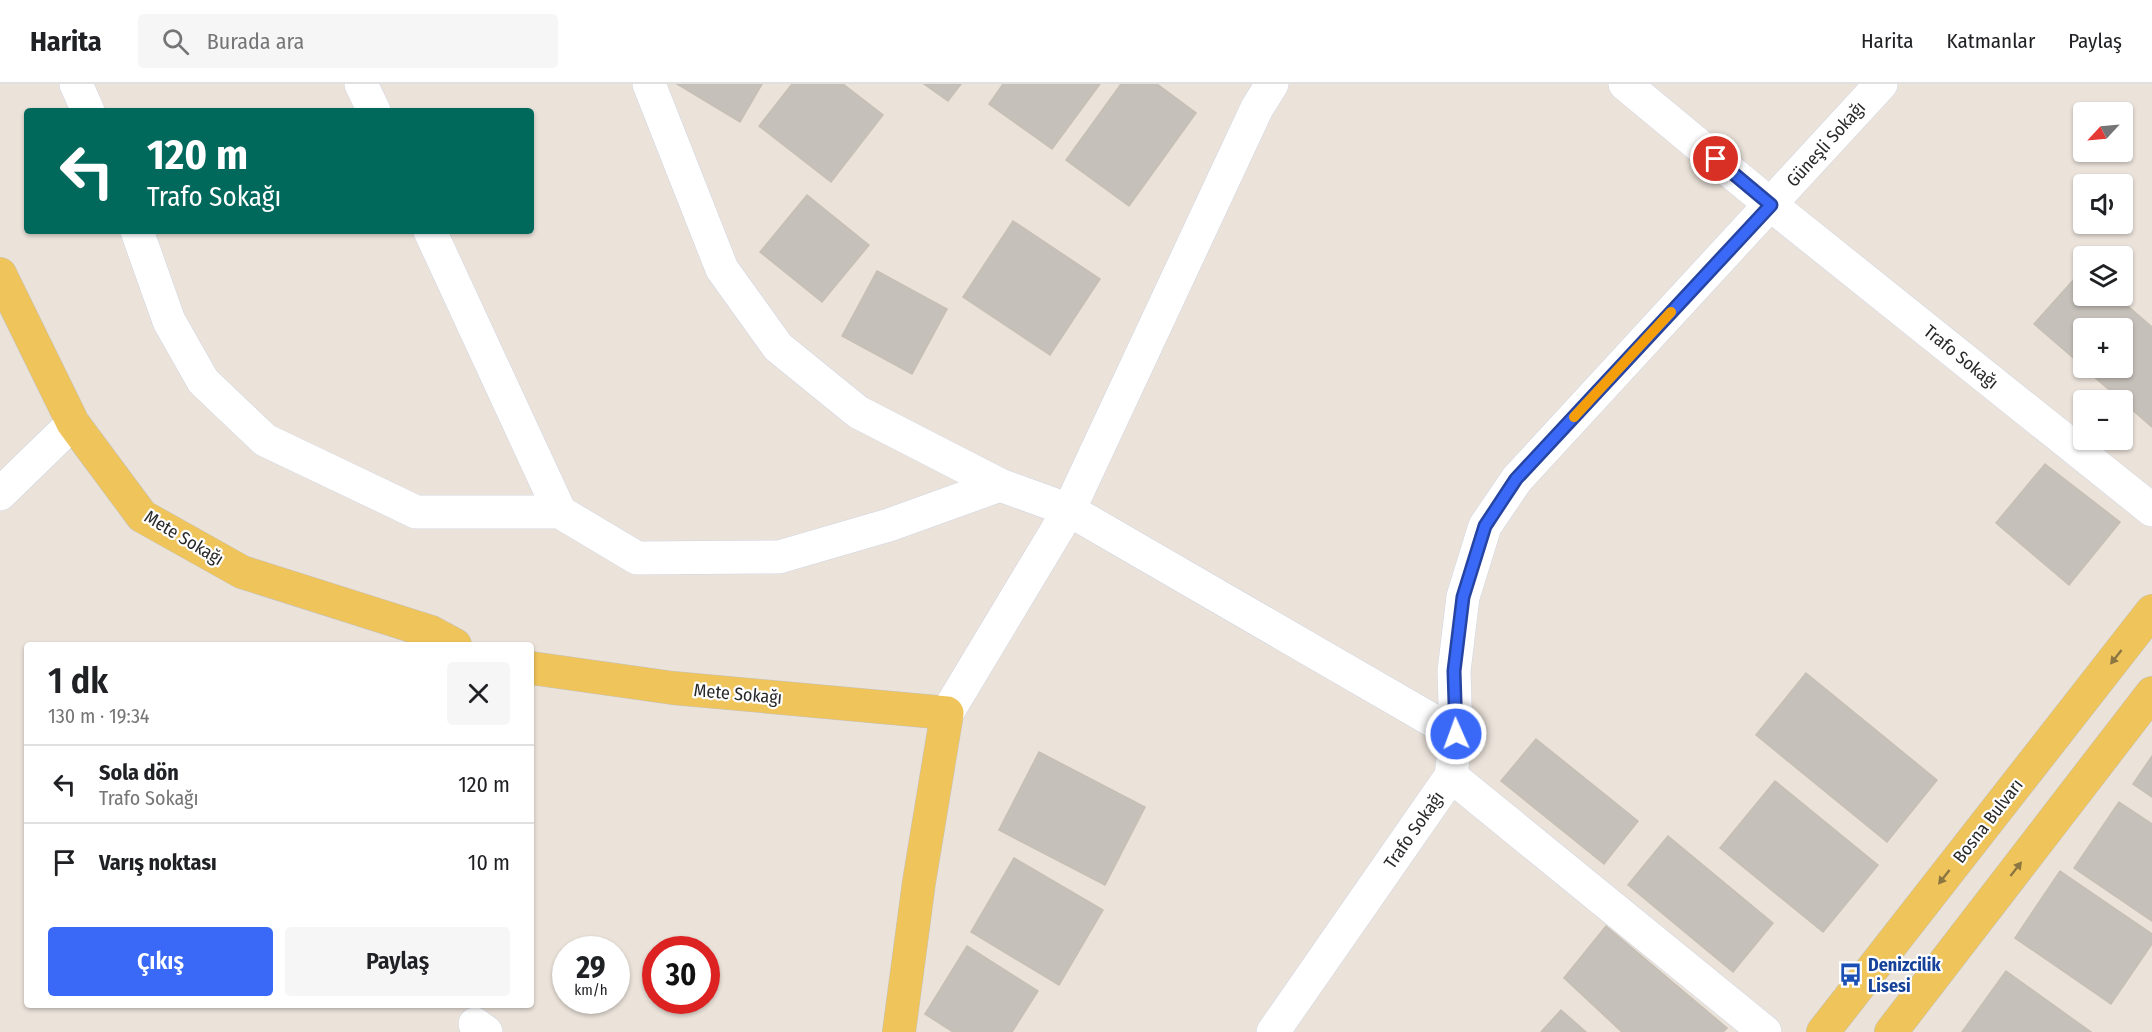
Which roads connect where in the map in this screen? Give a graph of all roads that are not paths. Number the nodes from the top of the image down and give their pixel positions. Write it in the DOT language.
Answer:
graph roads {
  1 [pos="76,84"];
  2 [pos="361,84"];
  3 [pos="648,84"];
  4 [pos="1272,84"];
  5 [pos="1624,84"];
  6 [pos="1881,84"];
  7 [pos="87,108"];
  8 [pos="373,108"];
  9 [pos="1771,205"];
  10 [pos="138,234"];
  11 [pos="431,234"];
  12 [pos="0,274"];
  13 [pos="73,423"];
  14 [pos="1000,485"];
  15 [pos="0,494"];
  16 [pos="1069,510"];
  17 [pos="2152,510"];
  18 [pos="560,512"];
  19 [pos="2152,610"];
  20 [pos="449,642"];
  21 [pos="534,668"];
  22 [pos="2152,693"];
  23 [pos="947,713"];
  24 [pos="1456,734"];
  25 [pos="1451,776"];
  26 [pos="900,1032"];
  27 [pos="1273,1032"];
  28 [pos="1765,1032"];
  29 [pos="1823,1032"];
  30 [pos="1891,1032"];
  1 -- 7 [label="street"];
  2 -- 8 [label="street"];
  3 -- 14 [label="street"];
  4 -- 16 [label="street"];
  5 -- 9 [label="street, Trafo Sokağı"];
  6 -- 9 [label="street, Güneşli Sokağı"];
  9 -- 17 [label="street, Trafo Sokağı"];
  9 -- 24 [label="street, Trafo Sokağı"];
  10 -- 18 [label="street"];
  11 -- 18 [label="street"];
  12 -- 13 [label="main road, Mete Sokağı"];
  13 -- 15 [label="street"];
  13 -- 20 [label="main road, Mete Sokağı"];
  14 -- 16 [label="street"];
  14 -- 18 [label="street"];
  16 -- 23 [label="street"];
  16 -- 24 [label="street"];
  19 -- 29 [label="main road, Bosna Bulvarı, one-way"];
  21 -- 23 [label="main road, Mete Sokağı"];
  30 -- 22 [label="main road, one-way"];
  23 -- 26 [label="main road"];
  24 -- 25 [label="street, Trafo Sokağı"];
  25 -- 27 [label="street, Trafo Sokağı"];
  25 -- 28 [label="street"];
}
